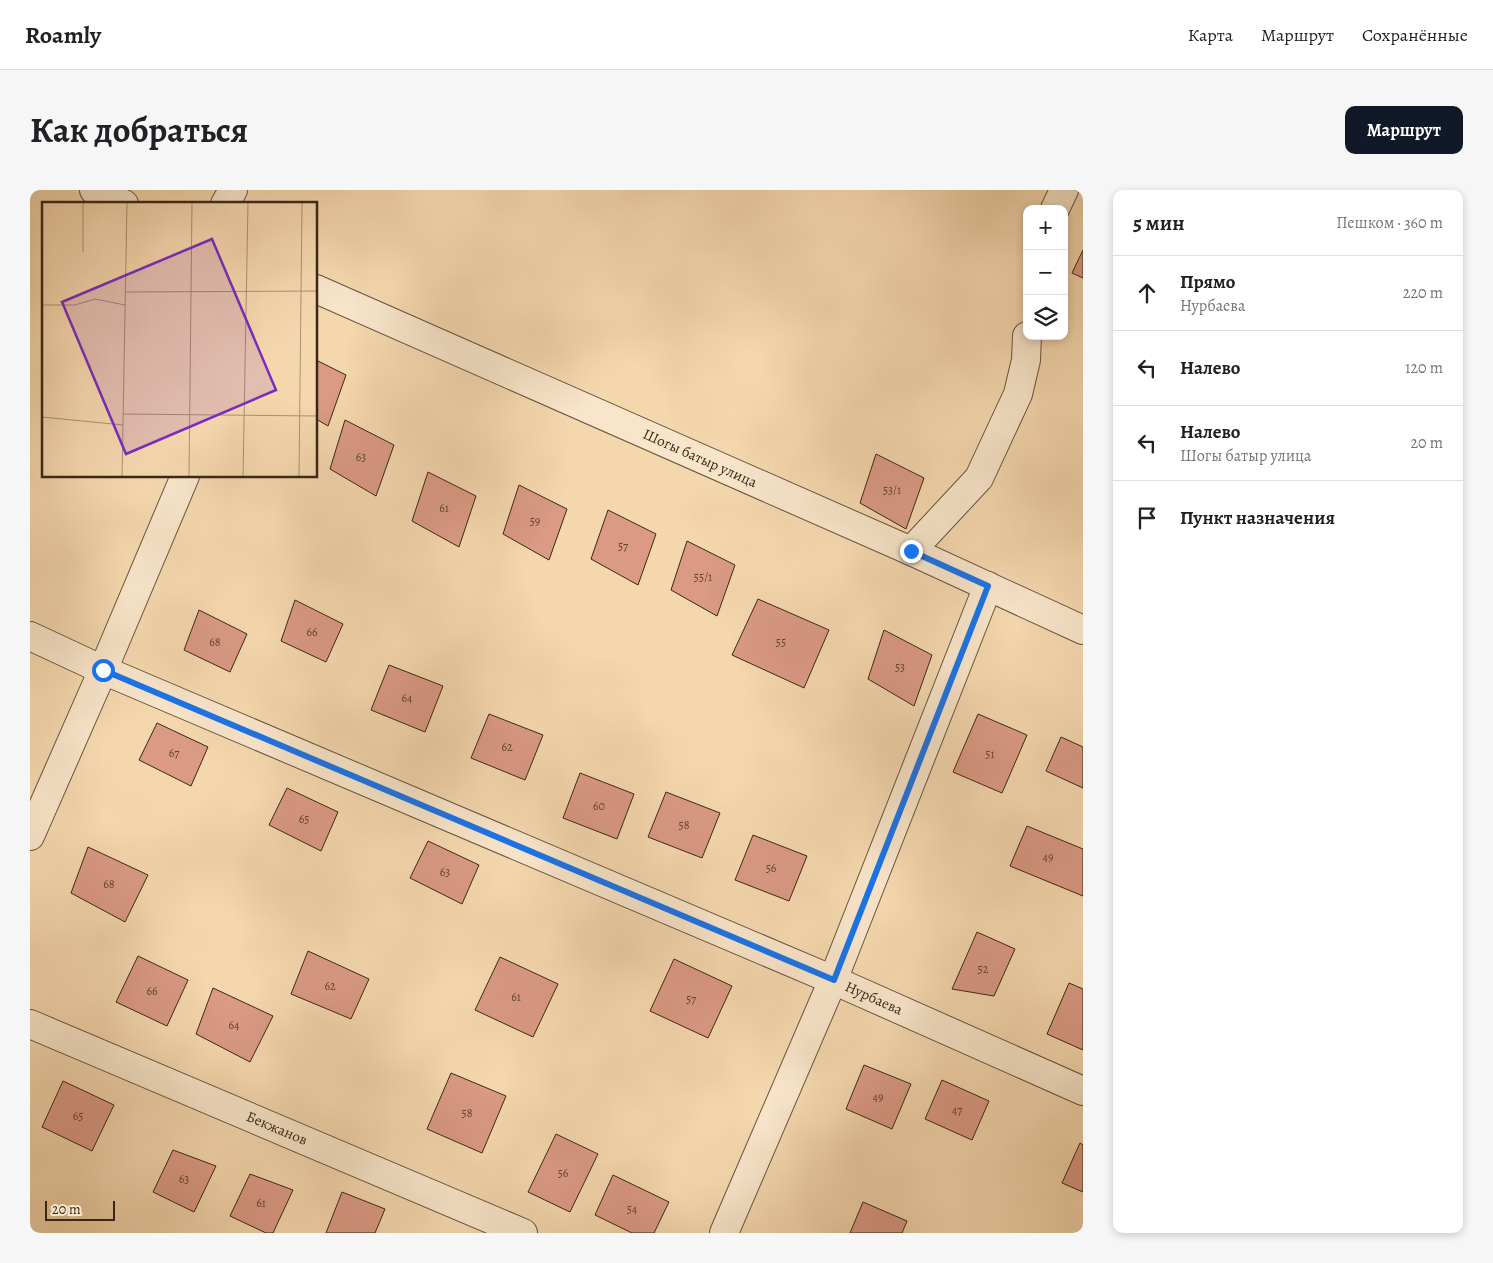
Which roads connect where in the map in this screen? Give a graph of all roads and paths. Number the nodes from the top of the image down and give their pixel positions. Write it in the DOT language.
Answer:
graph roads {
  1 [pos="94,190"];
  2 [pos="233,190"];
  3 [pos="1064,190"];
  4 [pos="120,202"];
  5 [pos="227,202"];
  6 [pos="1057,205"];
  7 [pos="318,290"];
  8 [pos="1028,340"];
  9 [pos="184,478"];
  10 [pos="911,551"];
  11 [pos="988,586"];
  12 [pos="1083,630"];
  13 [pos="30,636"];
  14 [pos="103,670"];
  15 [pos="30,836"];
  16 [pos="834,980"];
  17 [pos="30,1024"];
  18 [pos="1083,1091"];
  19 [pos="524,1233"];
  20 [pos="724,1233"];
  1 -- 4 [label="street"];
  2 -- 5 [label="street"];
  3 -- 6 [label="street"];
  7 -- 10 [label="street, Шогы батыр улица"];
  8 -- 10 [label="street"];
  9 -- 14 [label="street"];
  10 -- 11 [label="street, Шогы батыр улица"];
  11 -- 12 [label="street, Шогы батыр улица"];
  11 -- 16 [label="street"];
  13 -- 14 [label="street, Нурбаева"];
  14 -- 15 [label="street"];
  14 -- 16 [label="street, Нурбаева"];
  16 -- 18 [label="street, Нурбаева"];
  16 -- 20 [label="street"];
  17 -- 19 [label="street, Бекжанов"];
}
